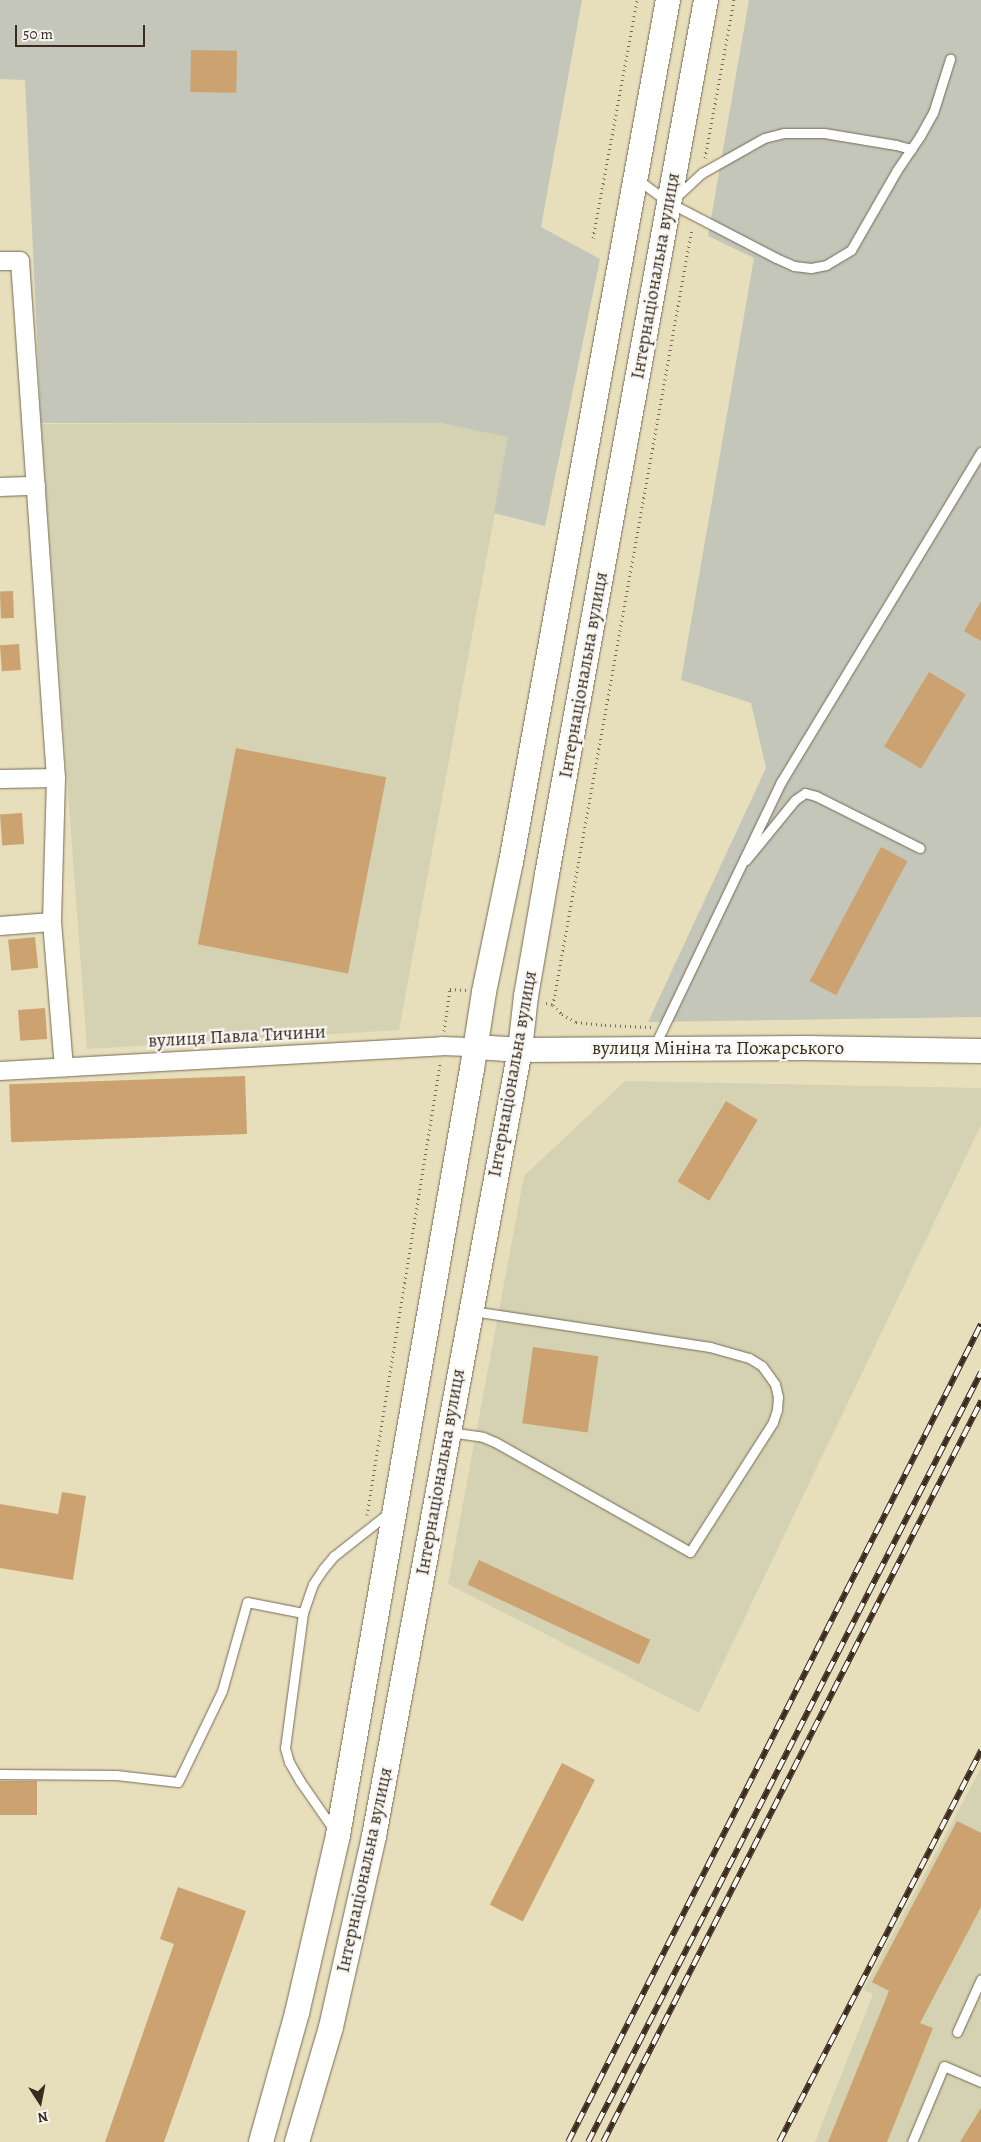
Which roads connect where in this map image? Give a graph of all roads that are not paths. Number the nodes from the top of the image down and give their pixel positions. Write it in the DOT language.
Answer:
graph roads {
  1 [pos="668,0"];
  2 [pos="706,0"];
  3 [pos="950,59"];
  4 [pos="911,150"];
  5 [pos="635,178"];
  6 [pos="670,203"];
  7 [pos="0,261"];
  8 [pos="981,452"];
  9 [pos="0,486"];
  10 [pos="36,486"];
  11 [pos="56,778"];
  12 [pos="0,779"];
  13 [pos="920,848"];
  14 [pos="736,873"];
  15 [pos="52,922"];
  16 [pos="0,926"];
  17 [pos="659,1037"];
  18 [pos="476,1047"];
  19 [pos="520,1050"];
  20 [pos="974,1053"];
  21 [pos="64,1068"];
  22 [pos="0,1071"];
  23 [pos="471,1311"];
  24 [pos="448,1432"];
  25 [pos="396,1508"];
  26 [pos="303,1613"];
  27 [pos="0,1774"];
  28 [pos="338,1835"];
  29 [pos="981,1979"];
  30 [pos="957,2032"];
  31 [pos="981,2082"];
  32 [pos="261,2142"];
  33 [pos="297,2142"];
  34 [pos="912,2142"];
  1 -- 5 [label="main road, Інтернаціональна вулиця"];
  2 -- 6 [label="main road, Інтернаціональна вулиця"];
  3 -- 4 [label="lane"];
  4 -- 6 [label="lane"];
  4 -- 6 [label="lane"];
  5 -- 6 [label="lane"];
  5 -- 18 [label="main road, Інтернаціональна вулиця"];
  6 -- 19 [label="main road, Інтернаціональна вулиця"];
  7 -- 10 [label="street"];
  8 -- 14 [label="lane"];
  9 -- 10 [label="street"];
  10 -- 11 [label="street"];
  11 -- 12 [label="street"];
  11 -- 15 [label="street"];
  13 -- 14 [label="lane"];
  14 -- 17 [label="lane"];
  15 -- 16 [label="street"];
  15 -- 21 [label="street"];
  17 -- 19 [label="main road, вулиця Мініна та Пожарського"];
  17 -- 20 [label="main road, вулиця Мініна та Пожарського"];
  18 -- 19 [label="main road, вулиця Мініна та Пожарського"];
  18 -- 21 [label="street, вулиця Павла Тичини"];
  18 -- 25 [label="main road, Інтернаціональна вулиця"];
  19 -- 23 [label="main road, Інтернаціональна вулиця"];
  21 -- 22 [label="street, вулиця Павла Тичини"];
  23 -- 24 [label="main road, Інтернаціональна вулиця"];
  23 -- 24 [label="lane"];
  24 -- 33 [label="main road, Інтернаціональна вулиця"];
  25 -- 26 [label="lane"];
  25 -- 28 [label="main road, Інтернаціональна вулиця"];
  26 -- 27 [label="lane"];
  26 -- 28 [label="lane"];
  28 -- 32 [label="main road, Інтернаціональна вулиця"];
  29 -- 30 [label="lane"];
  31 -- 34 [label="lane"];
}
